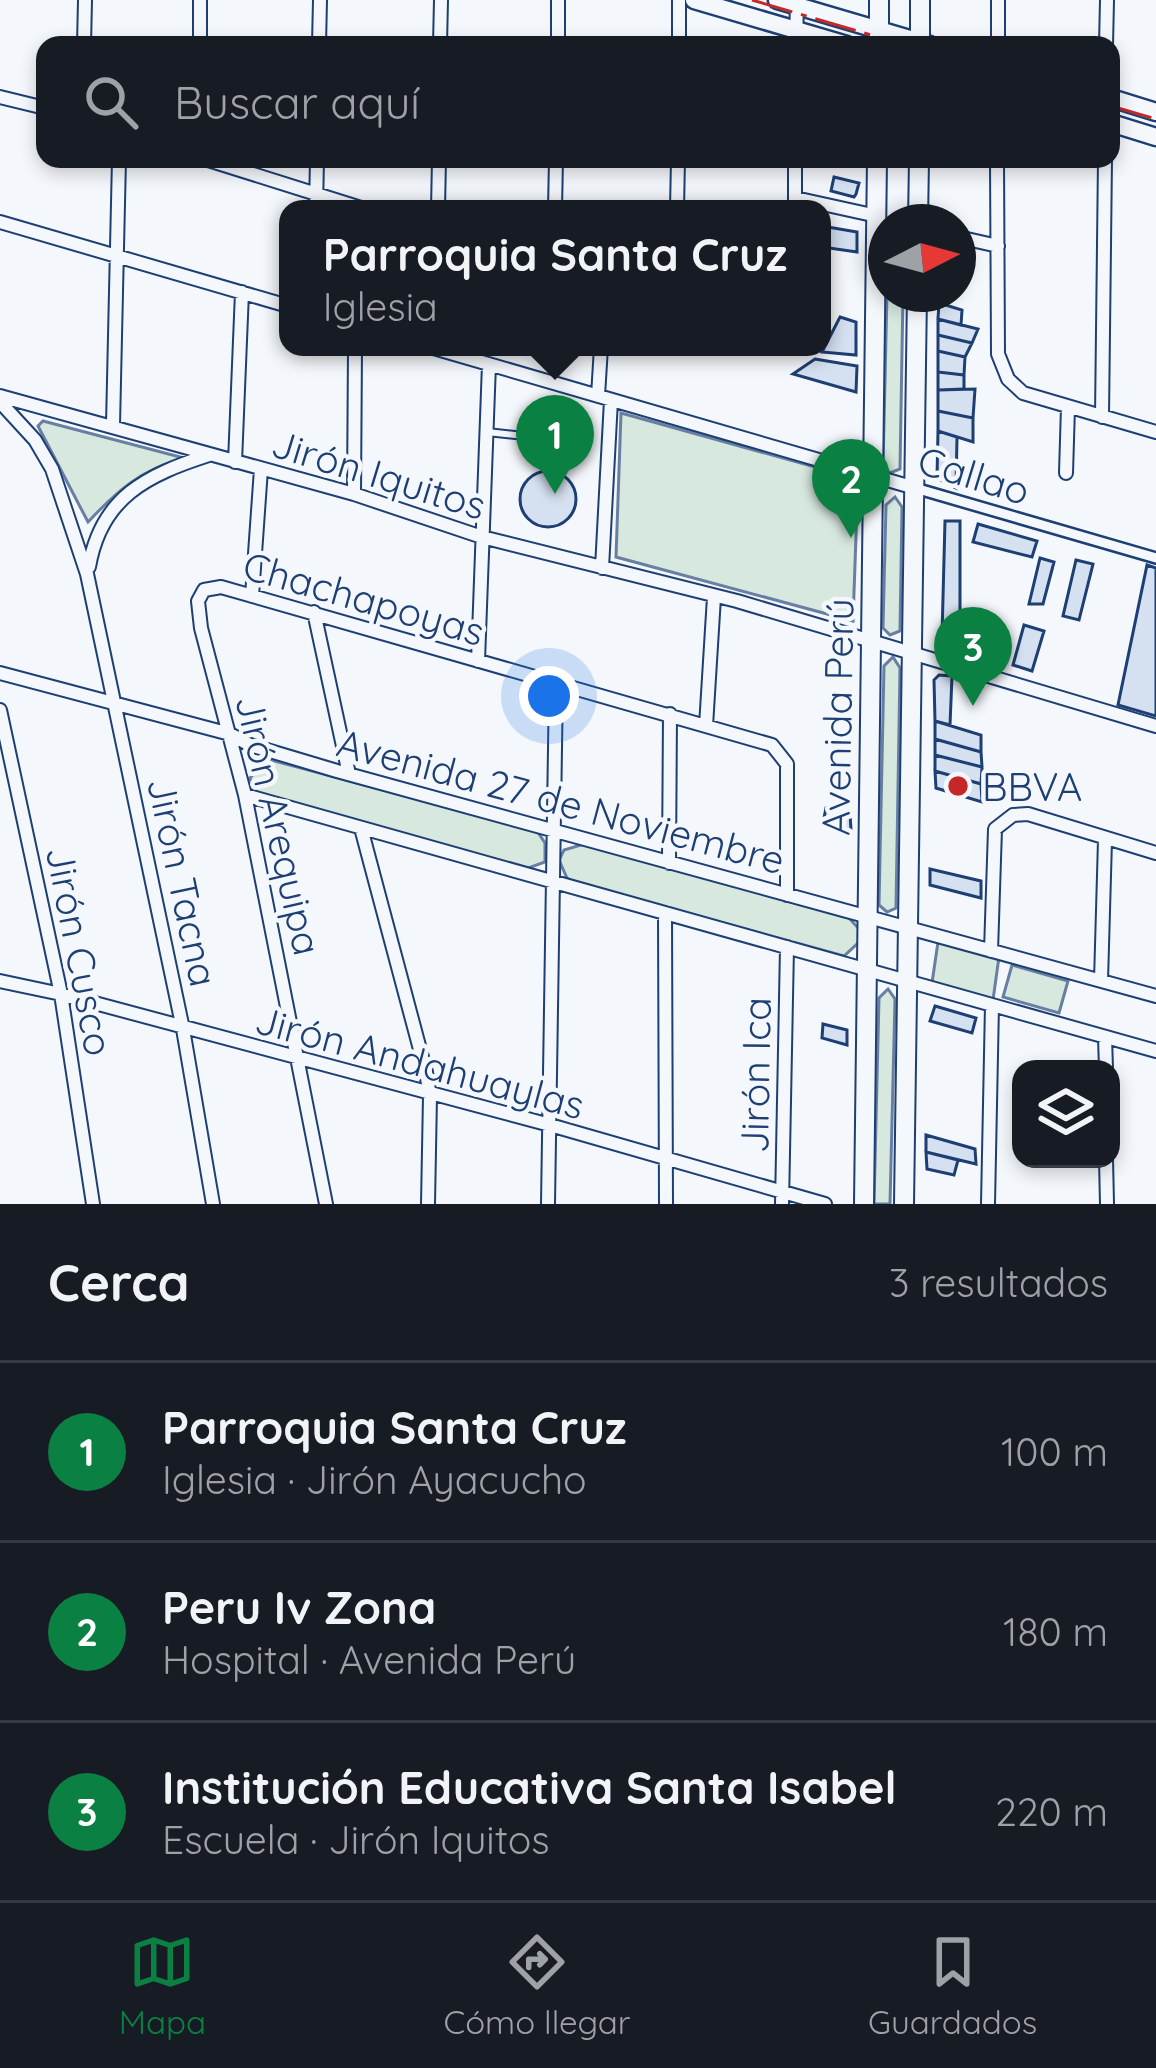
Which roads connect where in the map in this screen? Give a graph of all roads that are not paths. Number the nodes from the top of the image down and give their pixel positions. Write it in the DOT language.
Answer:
graph roads {
  1 [pos="85,0"];
  2 [pos="200,0"];
  3 [pos="320,0"];
  4 [pos="440,0"];
  5 [pos="558,0"];
  6 [pos="679,0"];
  7 [pos="694,0"];
  8 [pos="777,0"];
  9 [pos="879,0"];
  10 [pos="920,0"];
  11 [pos="998,0"];
  12 [pos="1106,0"];
  13 [pos="797,3"];
  14 [pos="84,36"];
  15 [pos="200,36"];
  16 [pos="319,36"];
  17 [pos="440,36"];
  18 [pos="558,36"];
  19 [pos="680,36"];
  20 [pos="791,36"];
  21 [pos="796,36"];
  22 [pos="874,36"];
  23 [pos="879,36"];
  24 [pos="922,36"];
  25 [pos="998,36"];
  26 [pos="1106,36"];
  27 [pos="0,97"];
  28 [pos="1120,101"];
  29 [pos="36,106"];
  30 [pos="1156,112"];
  31 [pos="1120,126"];
  32 [pos="1156,137"];
  33 [pos="119,168"];
  34 [pos="228,168"];
  35 [pos="317,168"];
  36 [pos="439,168"];
  37 [pos="556,168"];
  38 [pos="678,168"];
  39 [pos="795,168"];
  40 [pos="877,168"];
  41 [pos="919,168"];
  42 [pos="998,168"];
  43 [pos="1105,168"];
  44 [pos="311,200"];
  45 [pos="316,200"];
  46 [pos="438,200"];
  47 [pos="555,200"];
  48 [pos="677,200"];
  49 [pos="795,200"];
  50 [pos="877,204"];
  51 [pos="918,204"];
  52 [pos="831,209"];
  53 [pos="868,215"];
  54 [pos="0,222"];
  55 [pos="976,240"];
  56 [pos="998,246"];
  57 [pos="115,256"];
  58 [pos="242,292"];
  59 [pos="279,303"];
  60 [pos="876,312"];
  61 [pos="917,312"];
  62 [pos="355,356"];
  63 [pos="461,356"];
  64 [pos="602,356"];
  65 [pos="489,364"];
  66 [pos="605,398"];
  67 [pos="0,399"];
  68 [pos="1068,406"];
  69 [pos="1102,416"];
  70 [pos="113,425"];
  71 [pos="487,432"];
  72 [pos="1156,432"];
  73 [pos="572,441"];
  74 [pos="208,455"];
  75 [pos="235,462"];
  76 [pos="261,470"];
  77 [pos="1066,473"];
  78 [pos="873,477"];
  79 [pos="915,488"];
  80 [pos="355,494"];
  81 [pos="482,537"];
  82 [pos="1156,558"];
  83 [pos="602,568"];
  84 [pos="88,574"];
  85 [pos="252,596"];
  86 [pos="714,597"];
  87 [pos="199,601"];
  88 [pos="314,612"];
  89 [pos="871,641"];
  90 [pos="912,655"];
  91 [pos="478,661"];
  92 [pos="0,673"];
  93 [pos="556,683"];
  94 [pos="115,705"];
  95 [pos="0,710"];
  96 [pos="670,714"];
  97 [pos="706,726"];
  98 [pos="1156,726"];
  99 [pos="230,734"];
  100 [pos="350,774"];
  101 [pos="245,795"];
  102 [pos="361,828"];
  103 [pos="556,832"];
  104 [pos="1105,840"];
  105 [pos="1156,854"];
  106 [pos="669,863"];
  107 [pos="554,882"];
  108 [pos="787,895"];
  109 [pos="665,913"];
  110 [pos="868,918"];
  111 [pos="908,930"];
  112 [pos="787,947"];
  113 [pos="991,951"];
  114 [pos="867,971"];
  115 [pos="0,981"];
  116 [pos="1102,981"];
  117 [pos="907,982"];
  118 [pos="61,994"];
  119 [pos="1156,996"];
  120 [pos="992,1005"];
  121 [pos="183,1029"];
  122 [pos="1106,1036"];
  123 [pos="1156,1051"];
  124 [pos="1106,1060"];
  125 [pos="300,1061"];
  126 [pos="430,1096"];
  127 [pos="550,1125"];
  128 [pos="667,1162"];
  129 [pos="1106,1168"];
  130 [pos="783,1198"];
  131 [pos="93,1204"];
  132 [pos="213,1204"];
  133 [pos="326,1204"];
  134 [pos="428,1204"];
  135 [pos="548,1204"];
  136 [pos="666,1204"];
  137 [pos="825,1204"];
  138 [pos="864,1204"];
  139 [pos="904,1204"];
  140 [pos="988,1204"];
  141 [pos="1107,1204"];
  1 -- 14 [label="street"];
  2 -- 15 [label="street"];
  3 -- 16 [label="street"];
  4 -- 17 [label="street"];
  5 -- 18 [label="street"];
  6 -- 19 [label="street"];
  7 -- 20 [label="main road"];
  8 -- 13 [label="main road"];
  9 -- 23 [label="main road"];
  10 -- 24 [label="main road"];
  11 -- 25 [label="street"];
  12 -- 26 [label="street"];
  13 -- 21 [label="street"];
  13 -- 22 [label="main road"];
  27 -- 29 [label="street"];
  28 -- 30 [label="main road"];
  31 -- 32 [label="main road"];
  33 -- 57 [label="street"];
  34 -- 44 [label="street"];
  35 -- 45 [label="street"];
  36 -- 46 [label="street"];
  37 -- 47 [label="street"];
  38 -- 48 [label="street"];
  39 -- 49 [label="street"];
  40 -- 50 [label="main road, Avenida Perú"];
  41 -- 51 [label="main road"];
  42 -- 56 [label="street"];
  43 -- 69 [label="street"];
  52 -- 53 [label="street"];
  54 -- 57 [label="street"];
  55 -- 56 [label="street"];
  56 -- 68 [label="street"];
  57 -- 58 [label="street"];
  57 -- 70 [label="street"];
  58 -- 59 [label="street"];
  58 -- 75 [label="street"];
  60 -- 78 [label="main road, Avenida Perú"];
  61 -- 79 [label="main road, Avenida Perú"];
  62 -- 80 [label="street"];
  63 -- 65 [label="street, Callao"];
  64 -- 66 [label="street"];
  65 -- 66 [label="street, Callao"];
  65 -- 71 [label="street"];
  66 -- 78 [label="street, Callao"];
  66 -- 83 [label="street"];
  67 -- 70 [label="street, Jirón Iquitos"];
  67 -- 84 [label="street, Jirón Tacna"];
  68 -- 69 [label="street"];
  68 -- 77 [label="street"];
  69 -- 72 [label="street"];
  70 -- 74 [label="street, Jirón Iquitos"];
  71 -- 73 [label="lane"];
  71 -- 81 [label="street"];
  74 -- 75 [label="street, Jirón Iquitos"];
  74 -- 84 [label="street"];
  75 -- 76 [label="street, Jirón Iquitos"];
  76 -- 80 [label="street, Jirón Iquitos"];
  76 -- 85 [label="street"];
  78 -- 79 [label="street, Callao"];
  78 -- 89 [label="main road, Avenida Perú"];
  79 -- 82 [label="street, Callao"];
  79 -- 90 [label="main road, Avenida Perú"];
  80 -- 81 [label="street, Jirón Iquitos"];
  81 -- 83 [label="street, Jirón Iquitos"];
  81 -- 91 [label="street"];
  83 -- 86 [label="street, Jirón Iquitos"];
  84 -- 94 [label="street, Jirón Tacna"];
  85 -- 87 [label="street, Chachapoyas"];
  85 -- 88 [label="street, Chachapoyas"];
  86 -- 89 [label="street, Jirón Iquitos"];
  86 -- 97 [label="street"];
  87 -- 99 [label="street, Jirón Arequipa"];
  88 -- 91 [label="street, Chachapoyas"];
  88 -- 100 [label="street"];
  89 -- 90 [label="street, Jirón Iquitos"];
  89 -- 110 [label="main road, Avenida Perú"];
  90 -- 98 [label="street, Jirón Iquitos"];
  90 -- 111 [label="main road, Avenida Perú"];
  91 -- 93 [label="street, Chachapoyas"];
  92 -- 94 [label="street, Avenida 27 de Noviembre"];
  93 -- 96 [label="street, Chachapoyas"];
  93 -- 103 [label="street"];
  94 -- 99 [label="street, Avenida 27 de Noviembre"];
  94 -- 121 [label="street, Jirón Tacna"];
  95 -- 118 [label="street, Jirón Cusco"];
  96 -- 97 [label="street, Chachapoyas"];
  96 -- 106 [label="street"];
  97 -- 108 [label="street, Chachapoyas"];
  99 -- 100 [label="street, Avenida 27 de Noviembre"];
  99 -- 101 [label="street, Jirón Arequipa"];
  100 -- 103 [label="street, Avenida 27 de Noviembre"];
  101 -- 102 [label="street, Avenida 27 de Noviembre"];
  101 -- 125 [label="street, Jirón Arequipa"];
  102 -- 107 [label="street, Avenida 27 de Noviembre"];
  102 -- 126 [label="street"];
  103 -- 106 [label="street, Avenida 27 de Noviembre"];
  103 -- 107 [label="street"];
  104 -- 105 [label="street"];
  104 -- 113 [label="street"];
  104 -- 116 [label="street"];
  106 -- 108 [label="street, Avenida 27 de Noviembre"];
  107 -- 109 [label="street, Avenida 27 de Noviembre"];
  107 -- 127 [label="street"];
  108 -- 110 [label="street, Avenida 27 de Noviembre"];
  109 -- 112 [label="street, Avenida 27 de Noviembre"];
  109 -- 128 [label="street"];
  110 -- 111 [label="street, Avenida 27 de Noviembre"];
  110 -- 114 [label="main road, Avenida Perú"];
  111 -- 113 [label="street, Avenida 27 de Noviembre"];
  111 -- 117 [label="main road, Avenida Perú"];
  112 -- 114 [label="street, Avenida 27 de Noviembre"];
  112 -- 130 [label="street, Jirón Ica"];
  113 -- 116 [label="street, Avenida 27 de Noviembre"];
  114 -- 117 [label="street, Avenida 27 de Noviembre"];
  114 -- 138 [label="main road, Avenida Perú"];
  115 -- 118 [label="street, Jirón Andahuaylas"];
  116 -- 119 [label="street, Avenida 27 de Noviembre"];
  117 -- 120 [label="street, Avenida 27 de Noviembre"];
  117 -- 139 [label="main road, Avenida Perú"];
  118 -- 121 [label="street, Jirón Andahuaylas"];
  118 -- 131 [label="street, Jirón Cusco"];
  120 -- 122 [label="street, Avenida 27 de Noviembre"];
  120 -- 140 [label="street"];
  121 -- 125 [label="street, Jirón Andahuaylas"];
  121 -- 132 [label="street, Jirón Tacna"];
  122 -- 123 [label="street, Avenida 27 de Noviembre"];
  122 -- 124 [label="street"];
  125 -- 126 [label="street, Jirón Andahuaylas"];
  125 -- 133 [label="street, Jirón Arequipa"];
  126 -- 127 [label="street, Jirón Andahuaylas"];
  126 -- 134 [label="street"];
  127 -- 128 [label="street, Jirón Andahuaylas"];
  127 -- 135 [label="street"];
  128 -- 130 [label="street, Jirón Andahuaylas"];
  128 -- 136 [label="street"];
  129 -- 141 [label="street"];
  130 -- 137 [label="street, Jirón Andahuaylas"];
}
